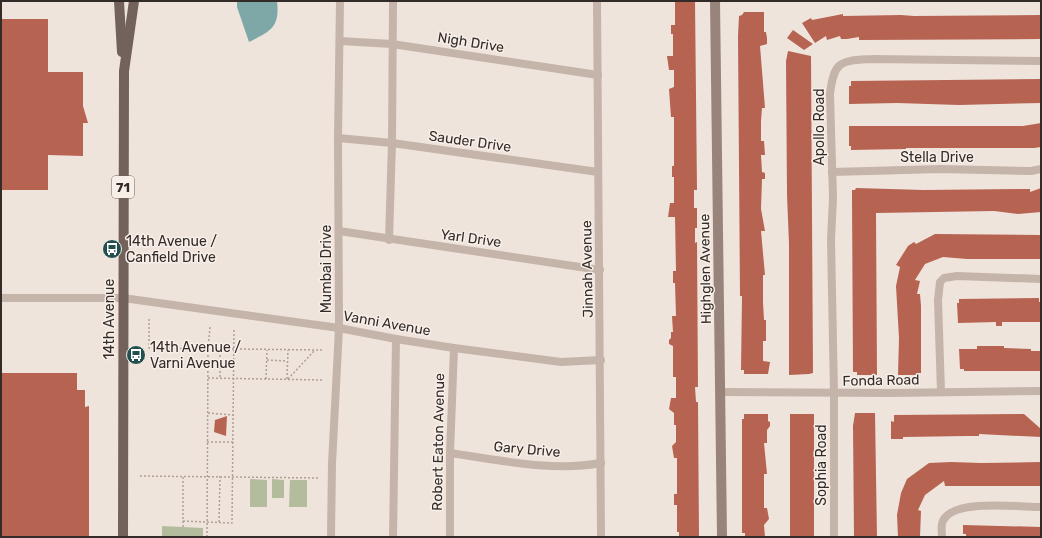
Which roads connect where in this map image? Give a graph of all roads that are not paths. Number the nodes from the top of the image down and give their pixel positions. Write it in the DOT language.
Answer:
graph roads {
  1 [pos="119,1"];
  2 [pos="134,1"];
  3 [pos="340,1"];
  4 [pos="393,1"];
  5 [pos="597,1"];
  6 [pos="715,1"];
  7 [pos="340,41"];
  8 [pos="392,44"];
  9 [pos="1041,61"];
  10 [pos="598,75"];
  11 [pos="124,76"];
  12 [pos="338,138"];
  13 [pos="392,143"];
  14 [pos="1041,168"];
  15 [pos="598,172"];
  16 [pos="832,172"];
  17 [pos="339,231"];
  18 [pos="389,240"];
  19 [pos="600,270"];
  20 [pos="1041,279"];
  21 [pos="1,298"];
  22 [pos="122,298"];
  23 [pos="338,328"];
  24 [pos="396,339"];
  25 [pos="454,348"];
  26 [pos="601,360"];
  27 [pos="1041,391"];
  28 [pos="721,392"];
  29 [pos="941,392"];
  30 [pos="834,393"];
  31 [pos="450,453"];
  32 [pos="601,463"];
  33 [pos="1041,507"];
  34 [pos="123,537"];
  35 [pos="331,537"];
  36 [pos="393,537"];
  37 [pos="450,537"];
  38 [pos="601,537"];
  39 [pos="722,537"];
  40 [pos="834,537"];
  41 [pos="942,537"];
  1 -- 11 [label="main road, 14th Avenue / 71"];
  2 -- 11 [label="main road, 14th Avenue / 71"];
  3 -- 7 [label="street, Mumbai Drive"];
  4 -- 8 [label="street"];
  5 -- 10 [label="street, Jinnah Avenue"];
  6 -- 28 [label="street, Highglen Avenue"];
  7 -- 8 [label="street, Nigh Drive"];
  7 -- 12 [label="street, Mumbai Drive"];
  8 -- 10 [label="street, Nigh Drive"];
  8 -- 13 [label="street"];
  9 -- 16 [label="street, Apollo Road"];
  10 -- 15 [label="street, Jinnah Avenue"];
  11 -- 22 [label="main road, 14th Avenue / 71"];
  12 -- 13 [label="street, Sauder Drive"];
  12 -- 17 [label="street, Mumbai Drive"];
  13 -- 15 [label="street, Sauder Drive"];
  13 -- 18 [label="street"];
  14 -- 16 [label="street, Stella Drive"];
  15 -- 19 [label="street, Jinnah Avenue"];
  16 -- 30 [label="street, Apollo Road"];
  17 -- 18 [label="street, Yarl Drive"];
  17 -- 23 [label="street, Mumbai Drive"];
  18 -- 19 [label="street, Yarl Drive"];
  19 -- 26 [label="street, Jinnah Avenue"];
  20 -- 29 [label="street"];
  21 -- 22 [label="street, Vanni Avenue"];
  22 -- 23 [label="street, Vanni Avenue"];
  22 -- 34 [label="main road, 14th Avenue / 71"];
  23 -- 24 [label="street, Vanni Avenue"];
  23 -- 35 [label="street, Mumbai Drive"];
  24 -- 25 [label="street, Vanni Avenue"];
  24 -- 36 [label="street"];
  25 -- 26 [label="street, Vanni Avenue"];
  25 -- 31 [label="street, Robert Eaton Avenue"];
  26 -- 32 [label="street, Jinnah Avenue"];
  27 -- 29 [label="street, Fonda Road"];
  28 -- 30 [label="street, Fonda Road"];
  28 -- 39 [label="street, Highglen Avenue"];
  29 -- 30 [label="street, Fonda Road"];
  30 -- 40 [label="street, Sophia Road"];
  31 -- 32 [label="street, Gary Drive"];
  31 -- 37 [label="street, Robert Eaton Avenue"];
  32 -- 38 [label="street, Jinnah Avenue"];
  33 -- 41 [label="street"];
}
